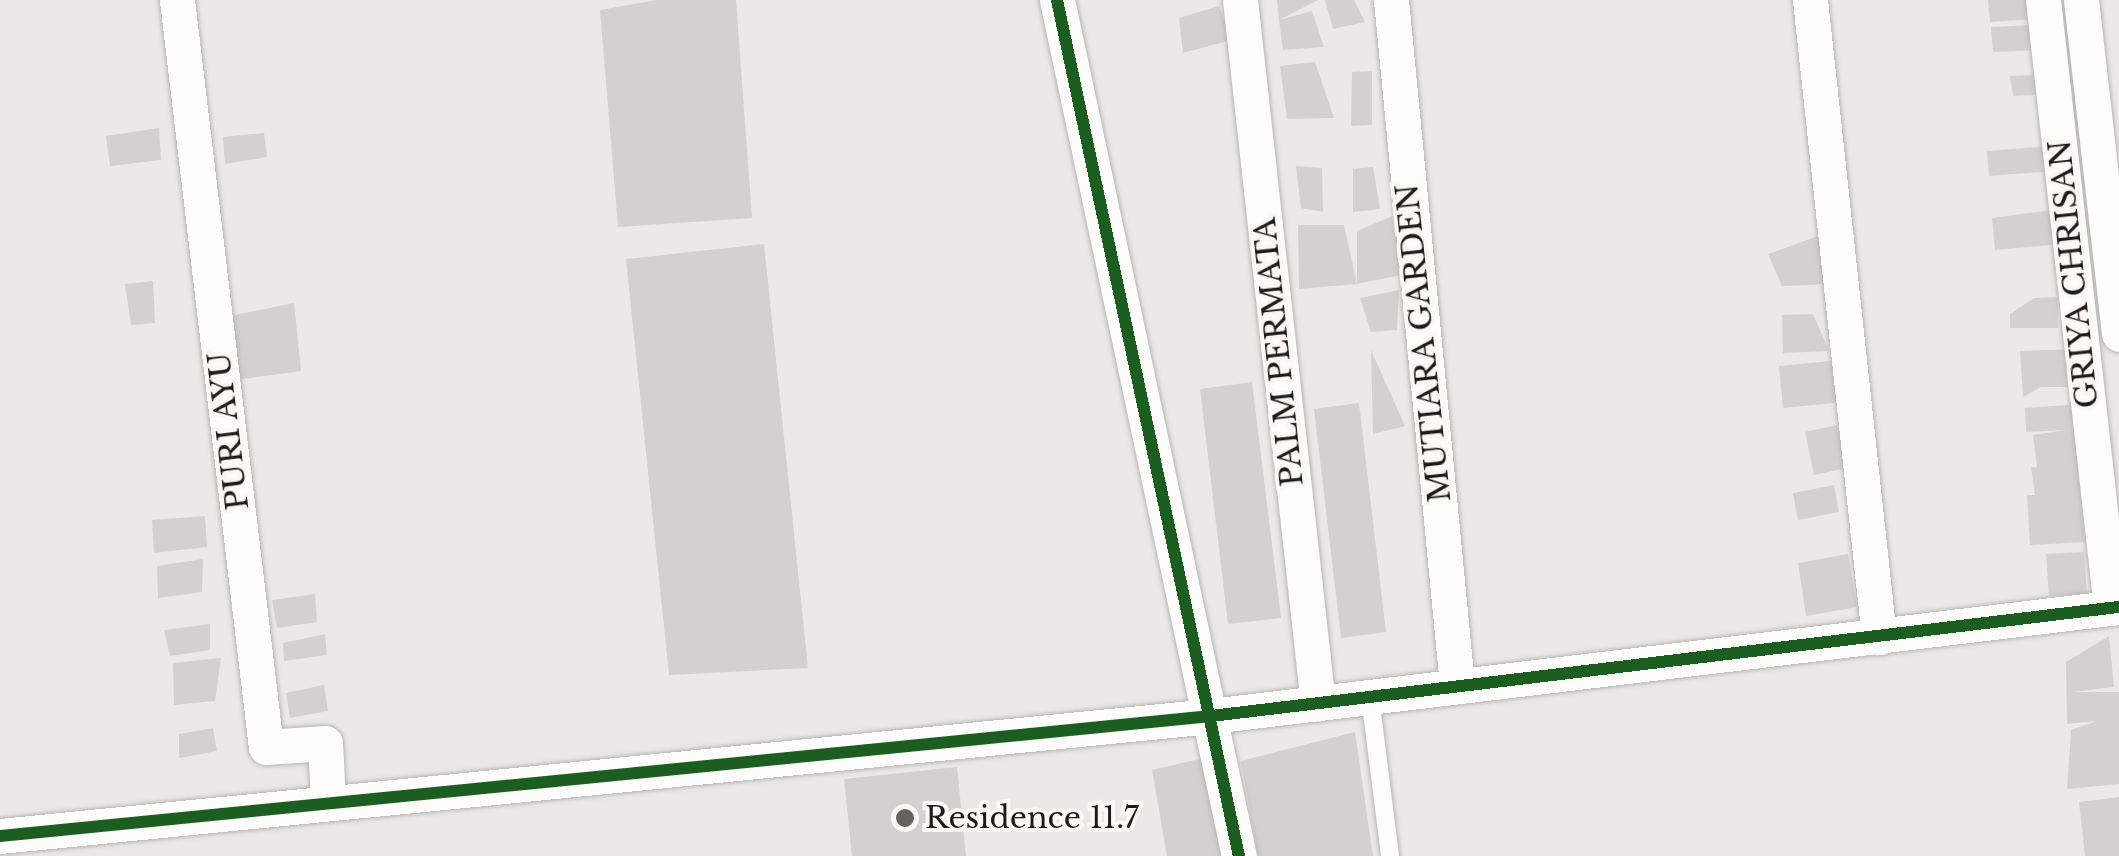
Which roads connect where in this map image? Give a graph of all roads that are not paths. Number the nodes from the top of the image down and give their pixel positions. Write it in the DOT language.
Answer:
graph roads {
  1 [pos="177,0"];
  2 [pos="1057,0"];
  3 [pos="1240,0"];
  4 [pos="1391,0"];
  5 [pos="1810,0"];
  6 [pos="2043,0"];
  7 [pos="2082,0"];
  8 [pos="2119,334"];
  9 [pos="2115,607"];
  10 [pos="1880,637"];
  11 [pos="1457,685"];
  12 [pos="1370,697"];
  13 [pos="1318,704"];
  14 [pos="1211,716"];
  15 [pos="328,801"];
  16 [pos="0,836"];
  17 [pos="1239,856"];
  18 [pos="1390,856"];
  1 -- 15 [label="street, PURI AYU"];
  2 -- 14 [label="street"];
  3 -- 13 [label="street, PALM PERMATA"];
  4 -- 11 [label="street, MUTIARA GARDEN"];
  5 -- 10 [label="street"];
  6 -- 9 [label="street, GRIYA CHRISAN"];
  7 -- 8 [label="street"];
  9 -- 10 [label="street"];
  10 -- 11 [label="street"];
  11 -- 12 [label="street"];
  12 -- 13 [label="street"];
  12 -- 18 [label="lane"];
  13 -- 14 [label="street"];
  14 -- 15 [label="street"];
  14 -- 17 [label="street"];
  15 -- 16 [label="street"];
}
